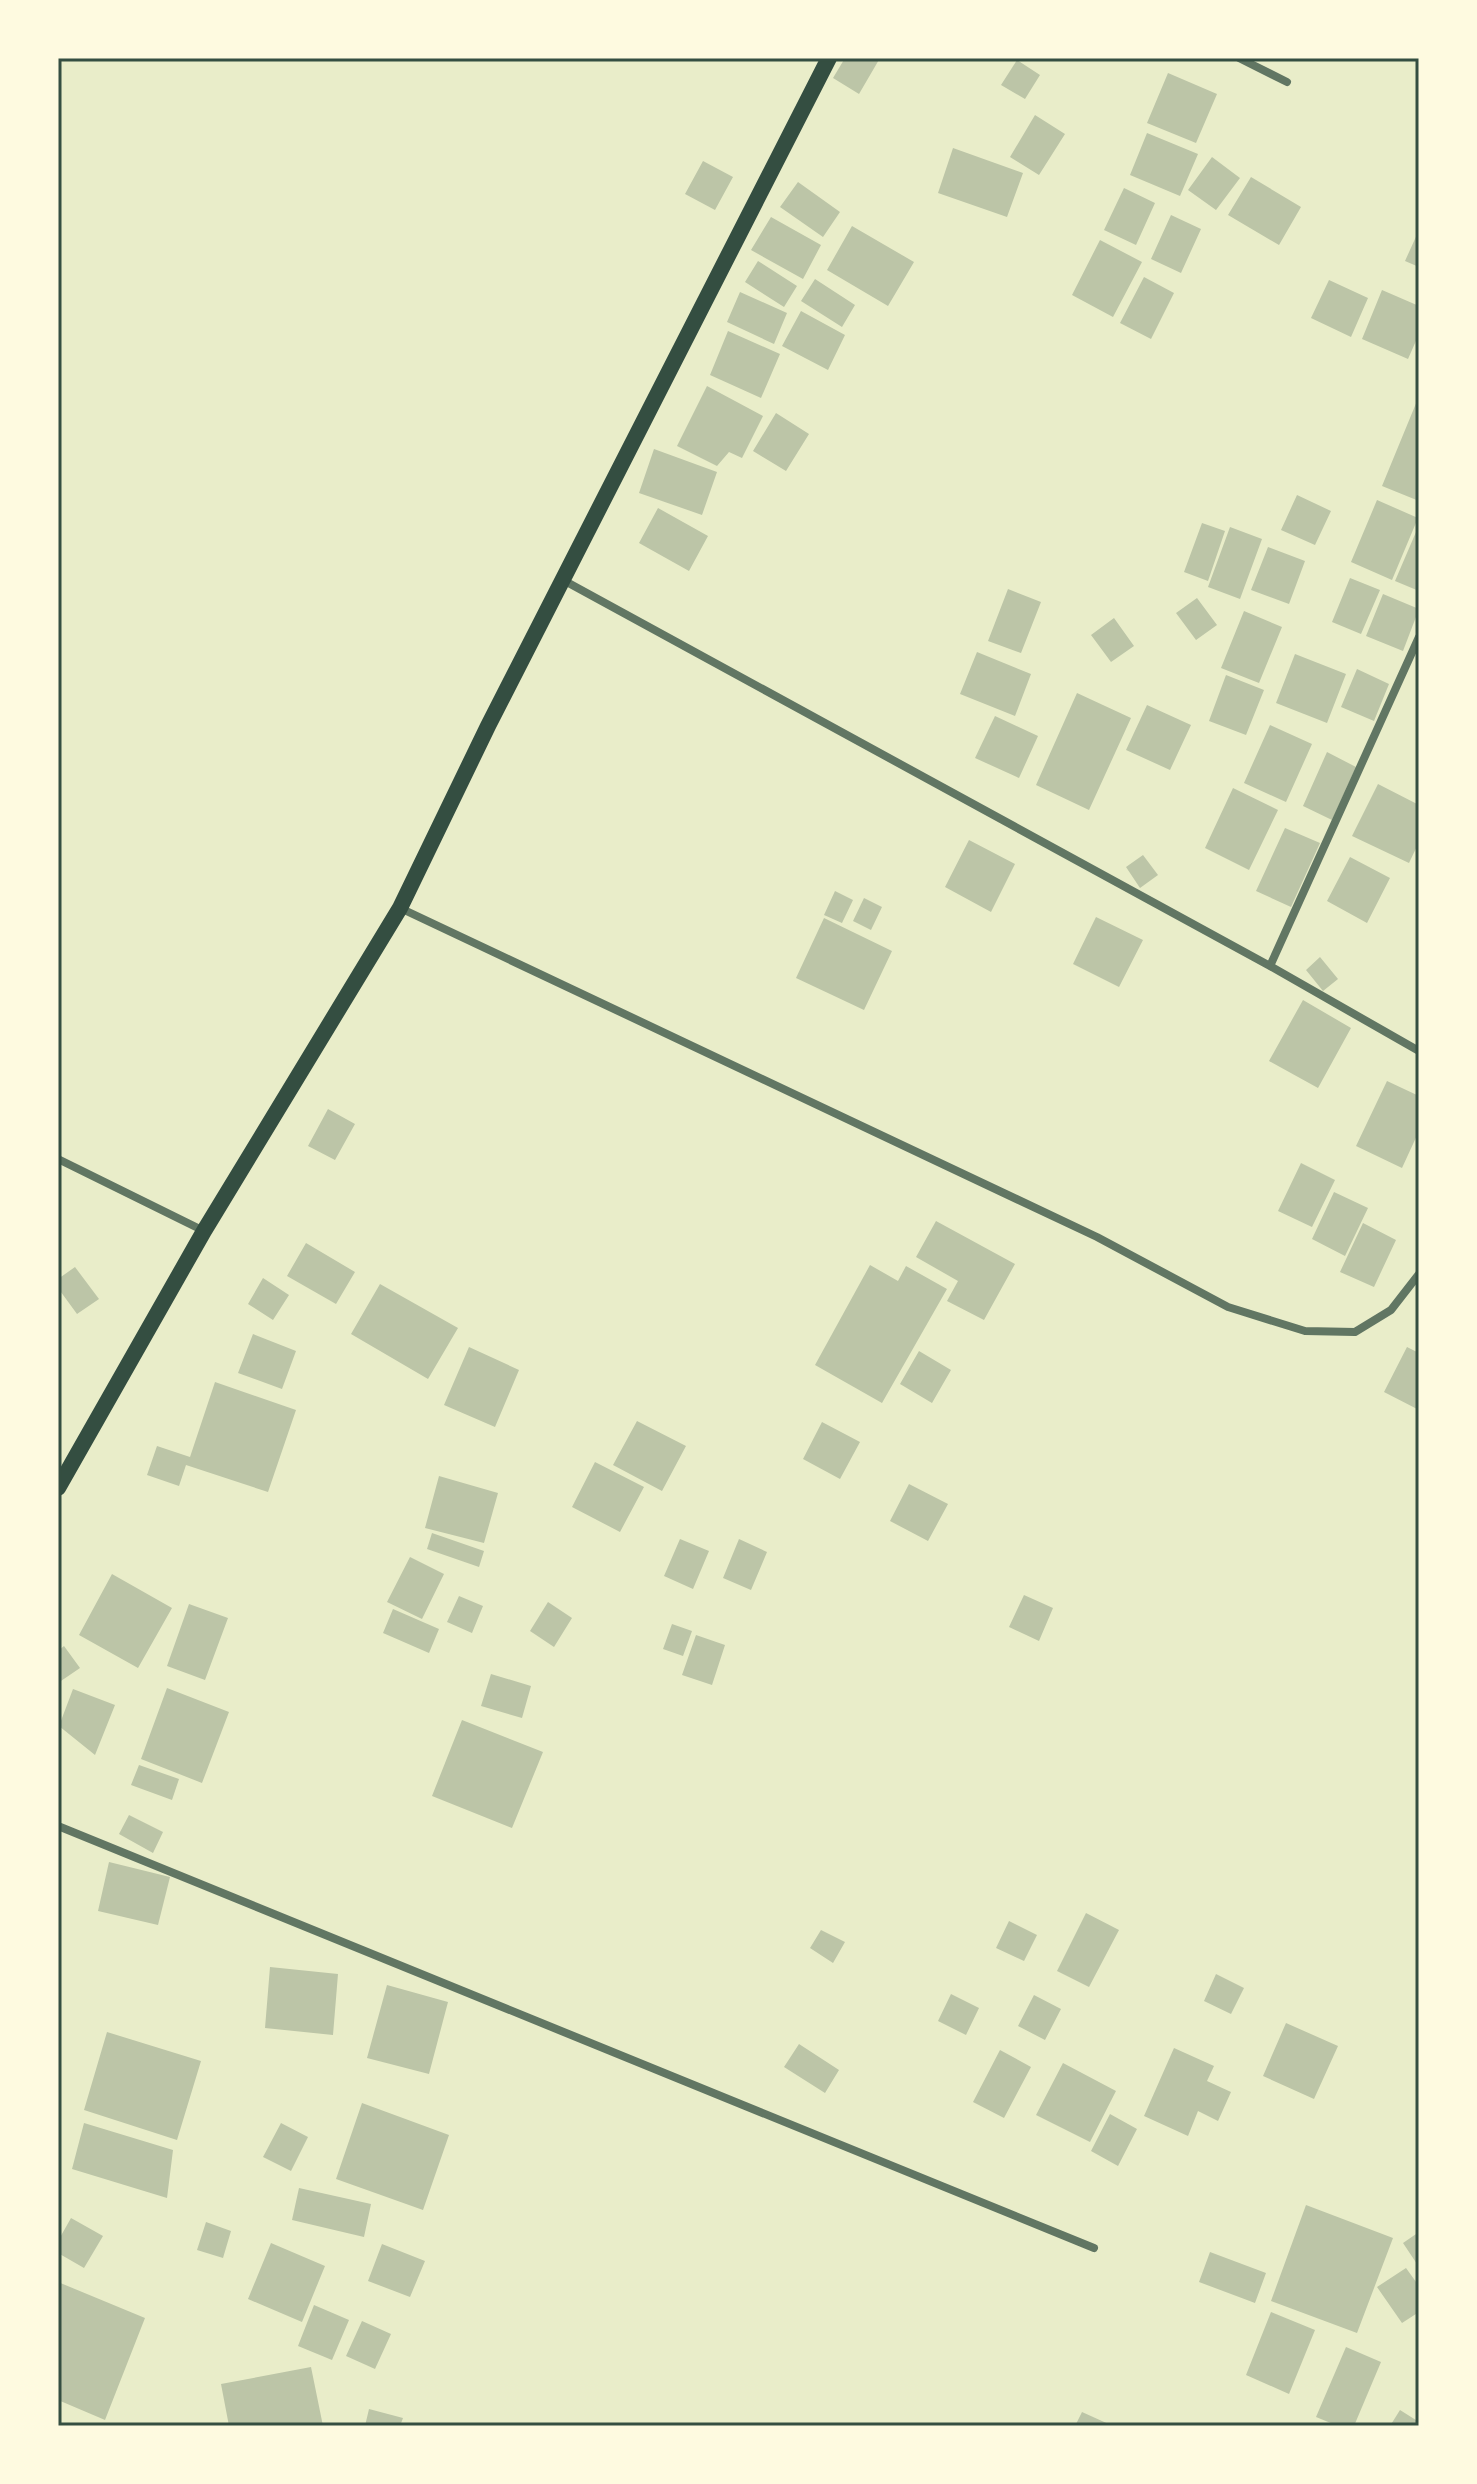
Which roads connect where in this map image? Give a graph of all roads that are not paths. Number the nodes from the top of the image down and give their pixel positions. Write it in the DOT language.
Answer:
graph roads {
  1 [pos="829,58"];
  2 [pos="1239,58"];
  3 [pos="1287,82"];
  4 [pos="563,580"];
  5 [pos="1419,637"];
  6 [pos="400,908"];
  7 [pos="1270,966"];
  8 [pos="1419,1051"];
  9 [pos="58,1159"];
  10 [pos="204,1231"];
  11 [pos="1419,1274"];
  12 [pos="58,1488"];
  13 [pos="58,1826"];
  14 [pos="1094,2248"];
  1 -- 4 [label="main road"];
  2 -- 3 [label="street"];
  4 -- 6 [label="main road"];
  4 -- 7 [label="street"];
  5 -- 7 [label="street"];
  6 -- 10 [label="main road"];
  6 -- 11 [label="street"];
  7 -- 8 [label="street"];
  9 -- 10 [label="street"];
  10 -- 12 [label="main road"];
  13 -- 14 [label="street"];
}
